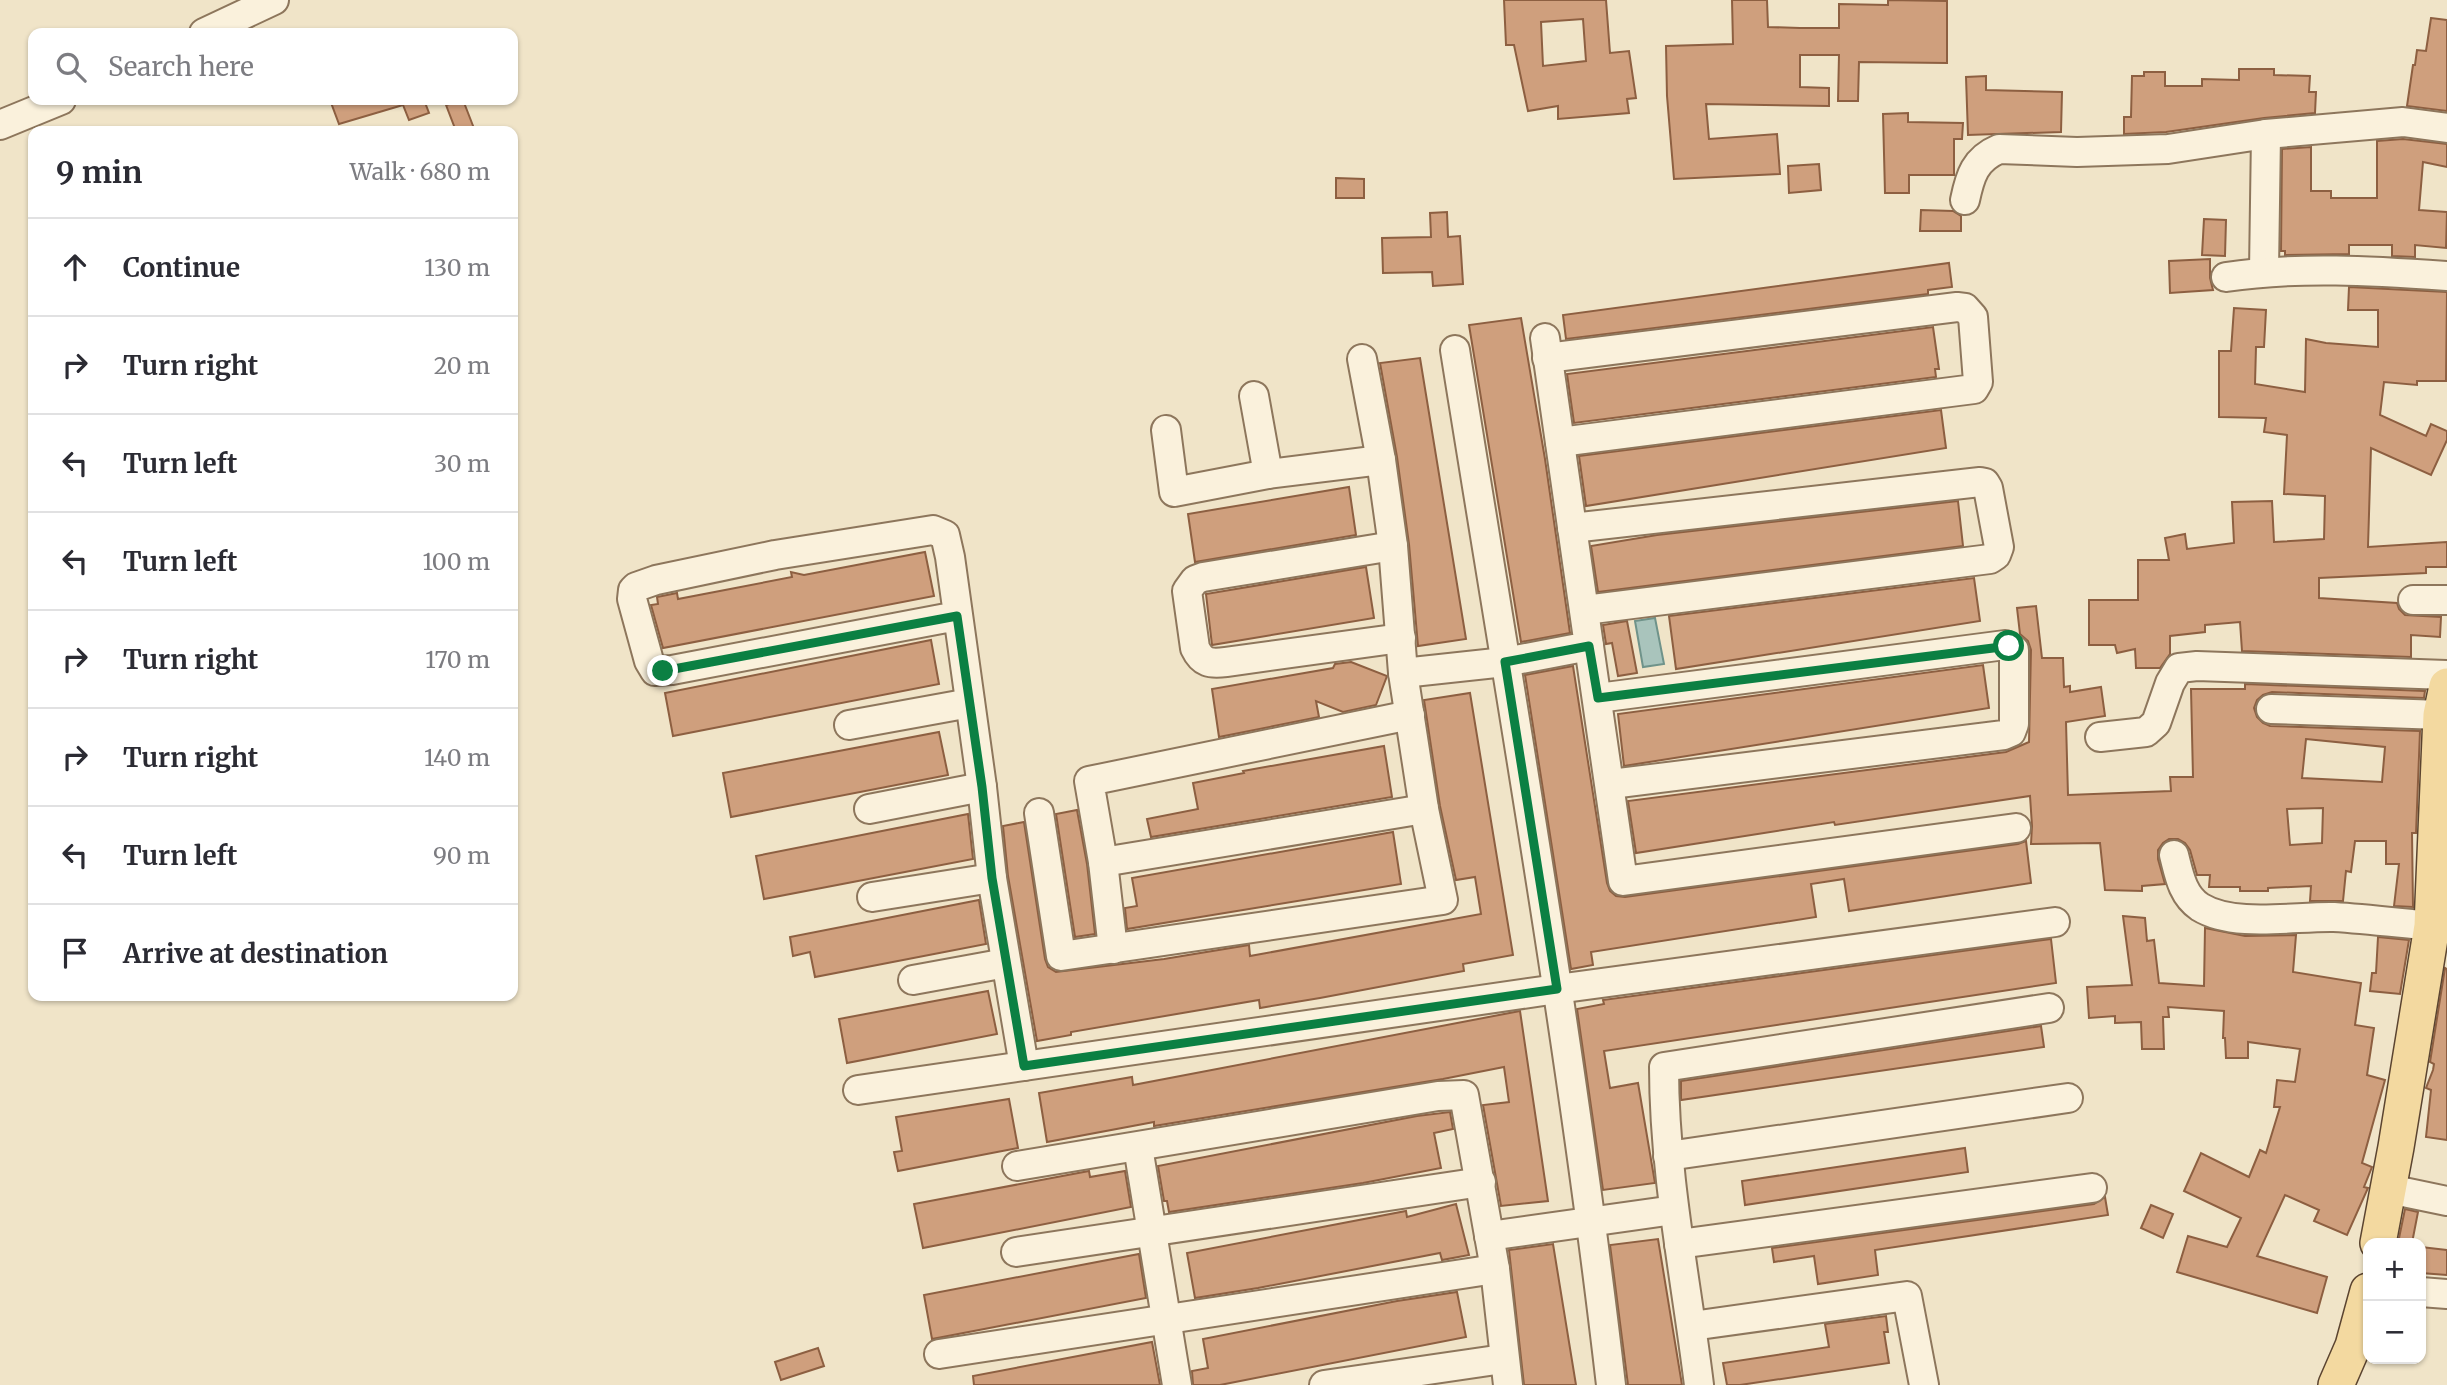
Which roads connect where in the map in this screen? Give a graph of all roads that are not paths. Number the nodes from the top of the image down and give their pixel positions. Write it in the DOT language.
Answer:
graph roads {
  1 [pos="274,0"];
  2 [pos="215,28"];
  3 [pos="49,105"];
  4 [pos="0,125"];
  5 [pos="2447,128"];
  6 [pos="2266,134"];
  7 [pos="1965,200"];
  8 [pos="2264,271"];
  9 [pos="2226,276"];
  10 [pos="2447,276"];
  11 [pos="1455,351"];
  12 [pos="1362,359"];
  13 [pos="1254,396"];
  14 [pos="1166,430"];
  15 [pos="1560,442"];
  16 [pos="1381,460"];
  17 [pos="1268,474"];
  18 [pos="1572,528"];
  19 [pos="1393,546"];
  20 [pos="2413,600"];
  21 [pos="2447,600"];
  22 [pos="1585,610"];
  23 [pos="957,616"];
  24 [pos="1401,638"];
  25 [pos="1589,646"];
  26 [pos="1505,662"];
  27 [pos="1403,673"];
  28 [pos="2447,675"];
  29 [pos="1598,698"];
  30 [pos="2444,701"];
  31 [pos="970,703"];
  32 [pos="2271,709"];
  33 [pos="1410,715"];
  34 [pos="849,724"];
  35 [pos="2100,737"];
  36 [pos="1611,784"];
  37 [pos="982,787"];
  38 [pos="1424,808"];
  39 [pos="869,809"];
  40 [pos="1039,813"];
  41 [pos="2016,828"];
  42 [pos="2174,855"];
  43 [pos="1103,862"];
  44 [pos="992,878"];
  45 [pos="872,897"];
  46 [pos="2055,922"];
  47 [pos="2432,926"];
  48 [pos="1113,949"];
  49 [pos="1006,963"];
  50 [pos="913,980"];
  51 [pos="1557,989"];
  52 [pos="2049,1008"];
  53 [pos="1024,1066"];
  54 [pos="858,1090"];
  55 [pos="2068,1098"];
  56 [pos="1138,1147"];
  57 [pos="1668,1156"];
  58 [pos="1017,1166"];
  59 [pos="1481,1182"];
  60 [pos="2092,1188"];
  61 [pos="2389,1189"];
  62 [pos="2447,1201"];
  63 [pos="1674,1210"];
  64 [pos="1592,1220"];
  65 [pos="1151,1231"];
  66 [pos="1489,1237"];
  67 [pos="2379,1238"];
  68 [pos="1679,1244"];
  69 [pos="1016,1252"];
  70 [pos="1495,1269"];
  71 [pos="2426,1292"];
  72 [pos="2447,1294"];
  73 [pos="2365,1301"];
  74 [pos="1166,1321"];
  75 [pos="1692,1326"];
  76 [pos="939,1354"];
  77 [pos="1506,1372"];
  78 [pos="1177,1385"];
  79 [pos="1324,1385"];
  80 [pos="1611,1385"];
  81 [pos="1699,1385"];
  82 [pos="1924,1385"];
  83 [pos="2336,1385"];
  1 -- 2 [label="street"];
  3 -- 4 [label="street"];
  5 -- 6 [label="street"];
  6 -- 7 [label="street"];
  6 -- 8 [label="street"];
  8 -- 9 [label="street"];
  8 -- 10 [label="street"];
  11 -- 26 [label="street"];
  12 -- 16 [label="street"];
  13 -- 17 [label="street"];
  14 -- 17 [label="street"];
  15 -- 15 [label="street"];
  15 -- 18 [label="street"];
  16 -- 17 [label="street"];
  16 -- 19 [label="street"];
  18 -- 22 [label="street"];
  18 -- 22 [label="street"];
  19 -- 24 [label="street"];
  19 -- 24 [label="street"];
  20 -- 21 [label="street"];
  22 -- 25 [label="street"];
  23 -- 23 [label="street"];
  23 -- 31 [label="street"];
  24 -- 27 [label="street"];
  25 -- 26 [label="street"];
  25 -- 29 [label="street"];
  26 -- 27 [label="street"];
  26 -- 51 [label="street"];
  27 -- 33 [label="street"];
  28 -- 35 [label="street"];
  29 -- 36 [label="street"];
  29 -- 36 [label="street"];
  30 -- 32 [label="street"];
  30 -- 47 [label="main road"];
  31 -- 34 [label="street"];
  31 -- 37 [label="street"];
  33 -- 38 [label="street"];
  33 -- 43 [label="street"];
  36 -- 41 [label="street"];
  37 -- 39 [label="street"];
  37 -- 44 [label="street"];
  38 -- 43 [label="street"];
  38 -- 48 [label="street"];
  40 -- 48 [label="street"];
  42 -- 47 [label="street"];
  43 -- 48 [label="street"];
  44 -- 45 [label="street"];
  44 -- 49 [label="street"];
  46 -- 51 [label="street"];
  47 -- 61 [label="main road"];
  49 -- 50 [label="street"];
  49 -- 53 [label="street"];
  51 -- 53 [label="street"];
  51 -- 64 [label="street"];
  52 -- 57 [label="street"];
  53 -- 54 [label="street"];
  55 -- 57 [label="street"];
  56 -- 58 [label="street"];
  56 -- 59 [label="street"];
  56 -- 65 [label="street"];
  57 -- 63 [label="street"];
  59 -- 65 [label="street"];
  59 -- 66 [label="street"];
  60 -- 68 [label="street"];
  61 -- 62 [label="street"];
  61 -- 67 [label="main road"];
  63 -- 64 [label="street"];
  63 -- 68 [label="street"];
  64 -- 66 [label="street"];
  64 -- 80 [label="street"];
  65 -- 69 [label="street"];
  65 -- 74 [label="street"];
  66 -- 70 [label="street"];
  68 -- 75 [label="street"];
  70 -- 74 [label="street"];
  70 -- 77 [label="street"];
  71 -- 72 [label="street"];
  73 -- 83 [label="main road"];
  74 -- 76 [label="street"];
  74 -- 78 [label="street"];
  75 -- 81 [label="street"];
  75 -- 82 [label="street"];
  77 -- 79 [label="street"];
}
